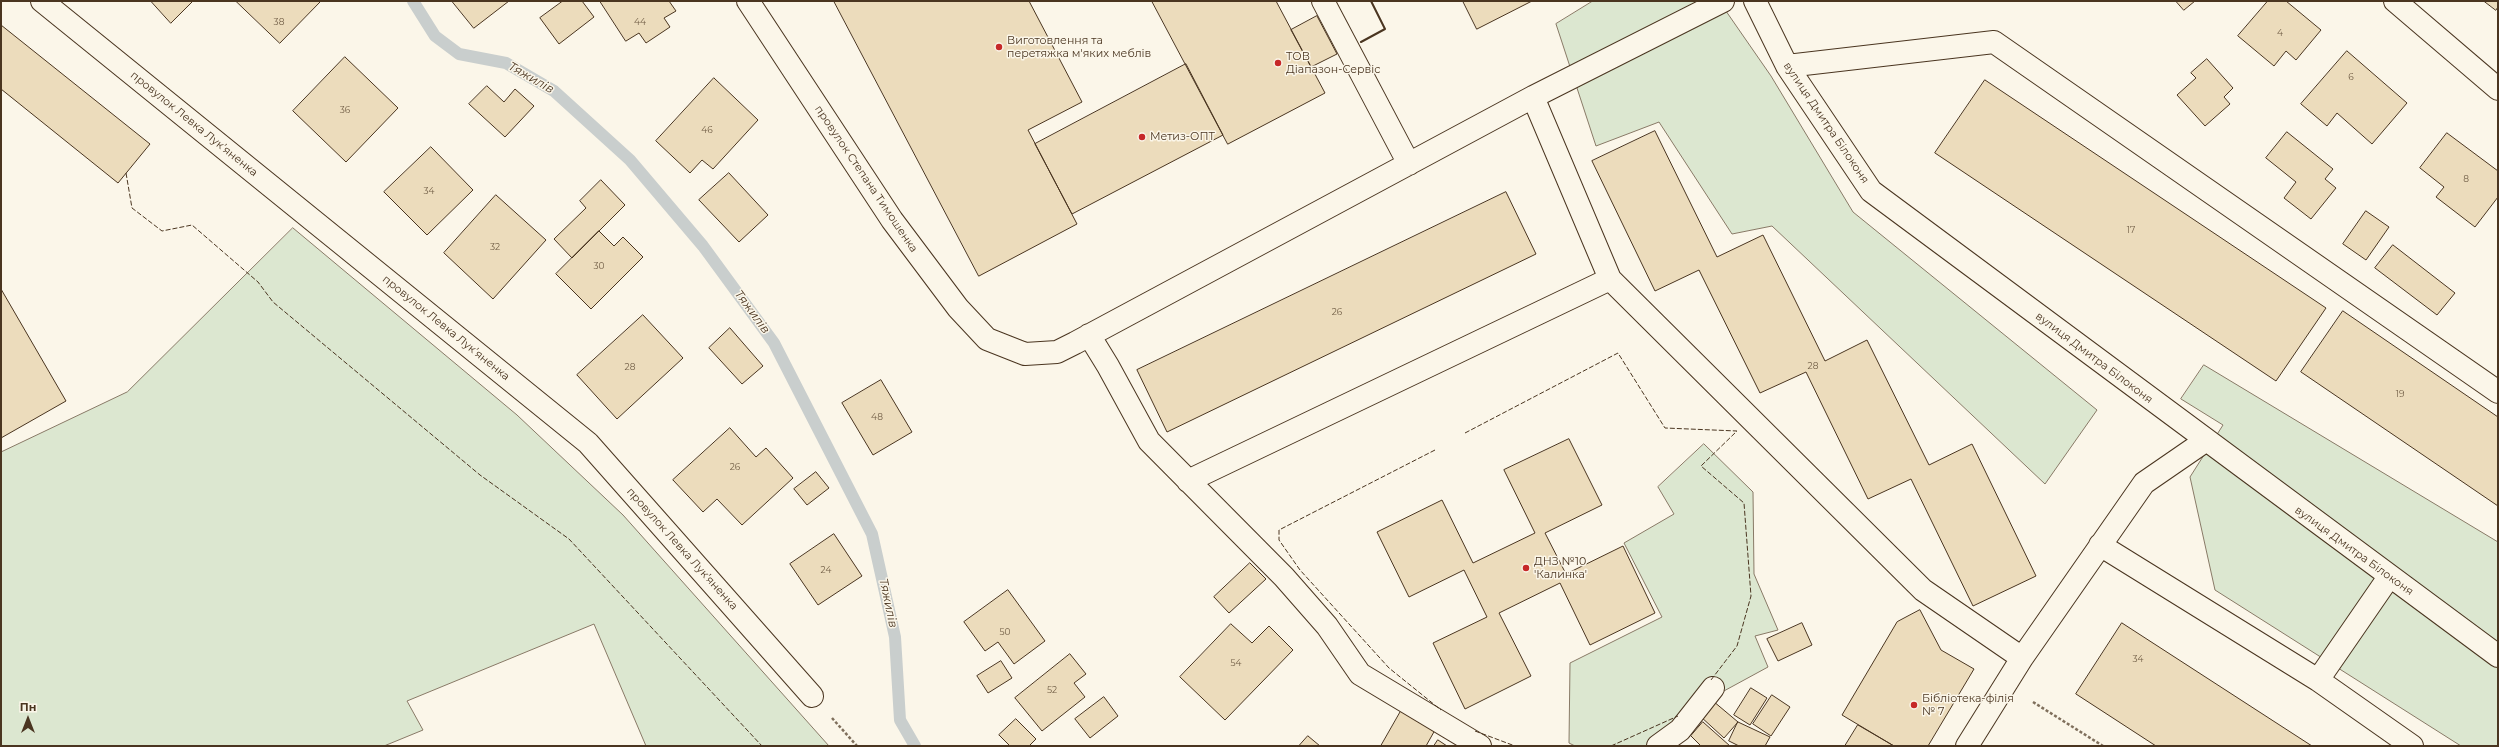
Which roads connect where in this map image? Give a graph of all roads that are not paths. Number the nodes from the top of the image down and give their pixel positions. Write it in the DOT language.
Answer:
graph roads {
  1 [pos="42,1"];
  2 [pos="748,1"];
  3 [pos="1323,1"];
  4 [pos="1723,1"];
  5 [pos="1755,1"];
  6 [pos="2395,1"];
  7 [pos="1787,66"];
  8 [pos="2498,89"];
  9 [pos="1533,97"];
  10 [pos="1409,164"];
  11 [pos="1610,279"];
  12 [pos="1089,335"];
  13 [pos="2498,392"];
  14 [pos="2205,441"];
  15 [pos="1188,481"];
  16 [pos="2100,544"];
  17 [pos="2389,577"];
  18 [pos="2498,656"];
  19 [pos="2022,658"];
  20 [pos="2318,680"];
  21 [pos="1713,688"];
  22 [pos="812,696"];
  23 [pos="1480,746"];
  24 [pos="1658,746"];
  25 [pos="1968,746"];
  26 [pos="2412,746"];
  1 -- 22 [label="street, провулок Левка Лукʼяненка"];
  2 -- 12 [label="street, провулок Степана Тимошенка"];
  3 -- 10 [label="street"];
  4 -- 9 [label="street, провулок Степана Тимошенка"];
  5 -- 7 [label="street, вулиця Дмитра Білоконя"];
  6 -- 8 [label="street"];
  7 -- 13 [label="street"];
  7 -- 14 [label="street, вулиця Дмитра Білоконя"];
  9 -- 10 [label="street, провулок Степана Тимошенка"];
  9 -- 11 [label="street"];
  10 -- 12 [label="street, провулок Степана Тимошенка"];
  11 -- 15 [label="street"];
  11 -- 19 [label="street"];
  12 -- 15 [label="street"];
  14 -- 16 [label="street"];
  14 -- 17 [label="street, вулиця Дмитра Білоконя"];
  15 -- 23 [label="street"];
  16 -- 19 [label="street"];
  16 -- 20 [label="street"];
  17 -- 18 [label="street, вулиця Дмитра Білоконя"];
  17 -- 20 [label="street"];
  19 -- 25 [label="street"];
  20 -- 26 [label="street"];
  21 -- 24 [label="street"];
}
